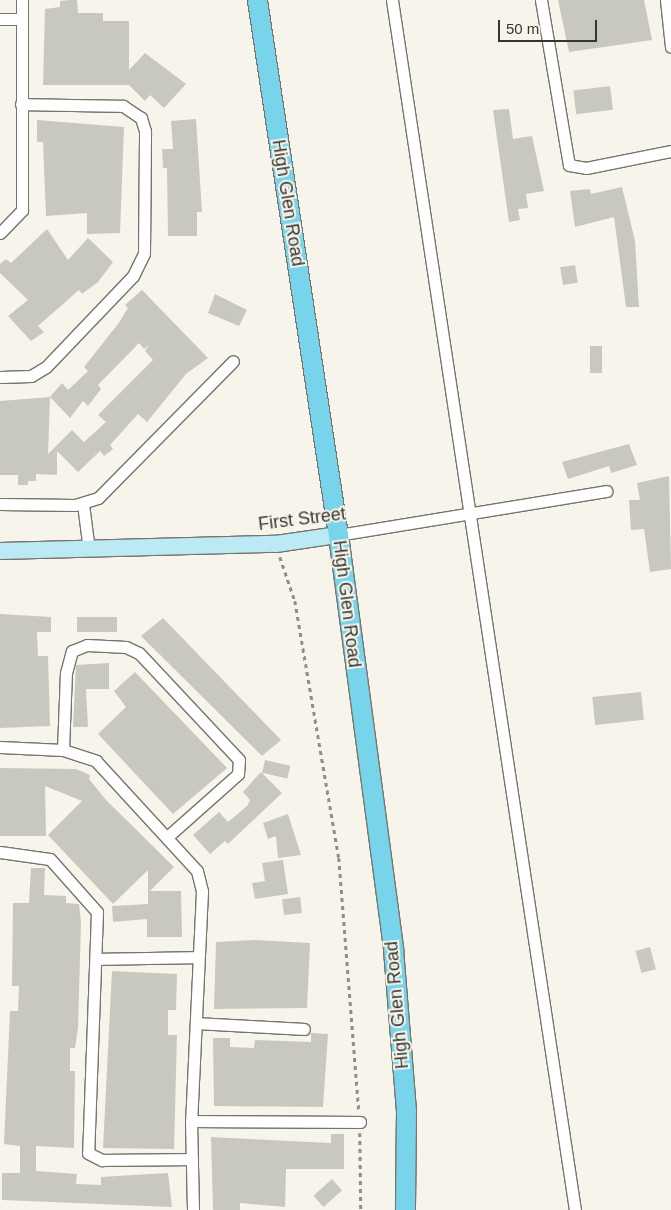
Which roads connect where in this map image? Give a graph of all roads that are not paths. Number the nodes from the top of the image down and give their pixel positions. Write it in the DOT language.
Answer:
graph roads {
  1 [pos="22,0"];
  2 [pos="258,0"];
  3 [pos="392,0"];
  4 [pos="541,0"];
  5 [pos="666,0"];
  6 [pos="22,19"];
  7 [pos="0,20"];
  8 [pos="671,47"];
  9 [pos="21,104"];
  10 [pos="671,151"];
  11 [pos="0,233"];
  12 [pos="233,361"];
  13 [pos="0,376"];
  14 [pos="606,491"];
  15 [pos="0,504"];
  16 [pos="83,504"];
  17 [pos="469,513"];
  18 [pos="338,535"];
  19 [pos="89,550"];
  20 [pos="0,551"];
  21 [pos="0,747"];
  22 [pos="63,750"];
  23 [pos="167,837"];
  24 [pos="0,852"];
  25 [pos="198,957"];
  26 [pos="97,959"];
  27 [pos="196,1023"];
  28 [pos="304,1029"];
  29 [pos="191,1121"];
  30 [pos="360,1122"];
  31 [pos="192,1159"];
  32 [pos="193,1210"];
  33 [pos="405,1210"];
  34 [pos="575,1210"];
  1 -- 6 [label="street"];
  2 -- 18 [label="main road, High Glen Road"];
  3 -- 17 [label="street"];
  4 -- 10 [label="street"];
  5 -- 8 [label="street"];
  6 -- 7 [label="street"];
  6 -- 9 [label="street"];
  9 -- 11 [label="street"];
  9 -- 13 [label="street"];
  12 -- 16 [label="street"];
  14 -- 17 [label="street, First Street"];
  15 -- 16 [label="street"];
  16 -- 19 [label="street"];
  17 -- 18 [label="street, First Street"];
  17 -- 34 [label="street"];
  18 -- 19 [label="street, First Street"];
  18 -- 33 [label="main road, High Glen Road"];
  19 -- 20 [label="street, First Street"];
  21 -- 22 [label="street"];
  22 -- 23 [label="street"];
  22 -- 23 [label="street"];
  23 -- 25 [label="street"];
  24 -- 26 [label="street"];
  25 -- 26 [label="street"];
  25 -- 27 [label="street"];
  26 -- 31 [label="street"];
  27 -- 28 [label="street"];
  27 -- 29 [label="street"];
  29 -- 30 [label="street"];
  29 -- 31 [label="street"];
  31 -- 32 [label="street"];
}
